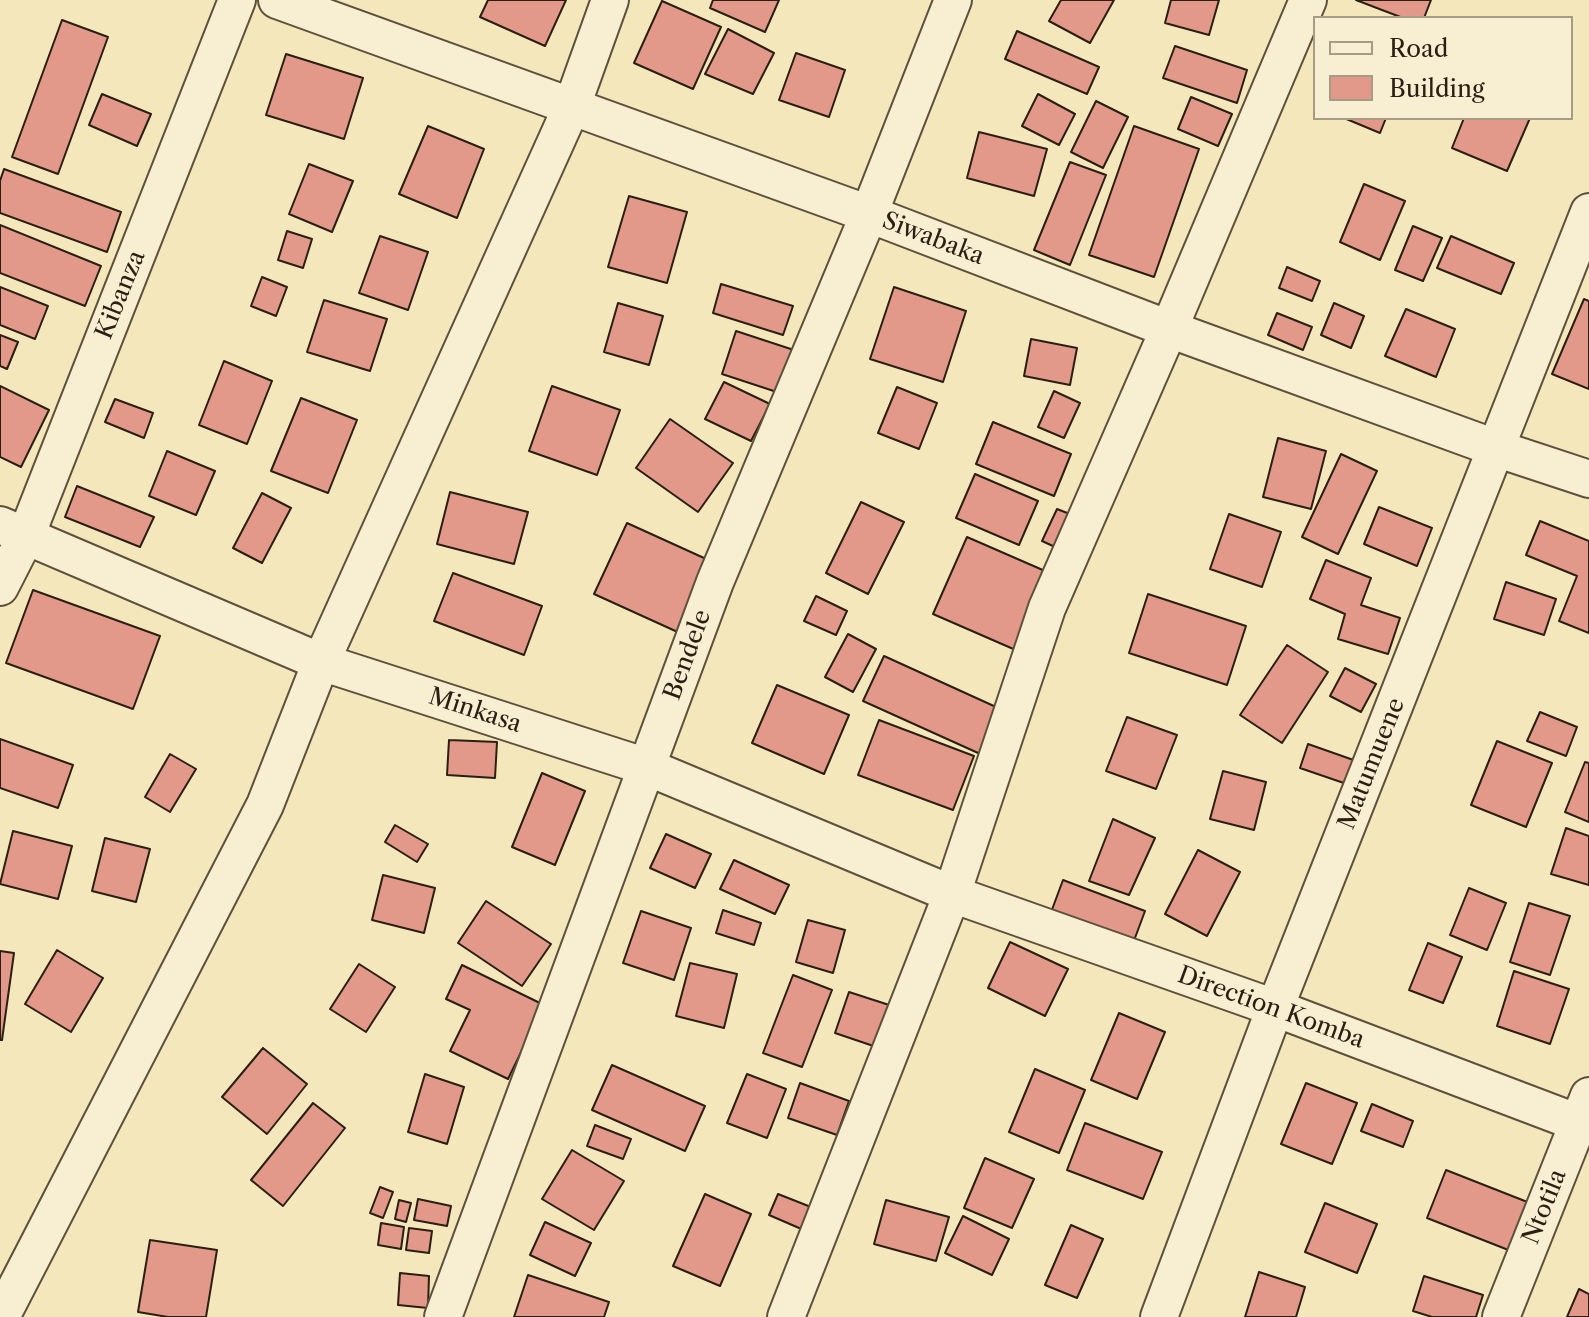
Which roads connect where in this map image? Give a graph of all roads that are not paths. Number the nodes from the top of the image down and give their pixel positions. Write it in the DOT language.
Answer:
graph roads {
  1 [pos="237,0"];
  2 [pos="277,0"];
  3 [pos="610,0"];
  4 [pos="953,0"];
  5 [pos="1308,0"];
  6 [pos="572,106"];
  7 [pos="1589,212"];
  8 [pos="869,214"];
  9 [pos="1169,329"];
  10 [pos="1498,449"];
  11 [pos="1589,479"];
  12 [pos="13,531"];
  13 [pos="0,587"];
  14 [pos="321,662"];
  15 [pos="647,767"];
  16 [pos="952,894"];
  17 [pos="1275,1008"];
  18 [pos="1586,1115"];
  19 [pos="1,1317"];
  20 [pos="443,1317"];
  21 [pos="786,1317"];
  22 [pos="1159,1317"];
  23 [pos="1501,1317"];
  1 -- 12 [label="street, Kibanza"];
  2 -- 6 [label="street, Siwabaka"];
  3 -- 6 [label="street"];
  4 -- 8 [label="street, Bendele"];
  5 -- 9 [label="street"];
  6 -- 8 [label="street, Siwabaka"];
  6 -- 14 [label="street"];
  7 -- 10 [label="street, Matumuene"];
  8 -- 9 [label="street, Siwabaka"];
  8 -- 15 [label="street, Bendele"];
  9 -- 10 [label="street, Siwabaka"];
  9 -- 16 [label="street"];
  10 -- 11 [label="street, Siwabaka"];
  10 -- 17 [label="street, Matumuene"];
  12 -- 13 [label="street, Kibanza"];
  12 -- 14 [label="street, Minkasa"];
  14 -- 15 [label="street, Minkasa"];
  14 -- 19 [label="street"];
  15 -- 16 [label="street, Minkasa"];
  15 -- 20 [label="street, Bendele"];
  16 -- 17 [label="street, Direction Komba"];
  16 -- 21 [label="street"];
  17 -- 18 [label="street, Direction Komba"];
  17 -- 22 [label="street, Matumuene"];
  18 -- 23 [label="street, Ntotila"];
}
